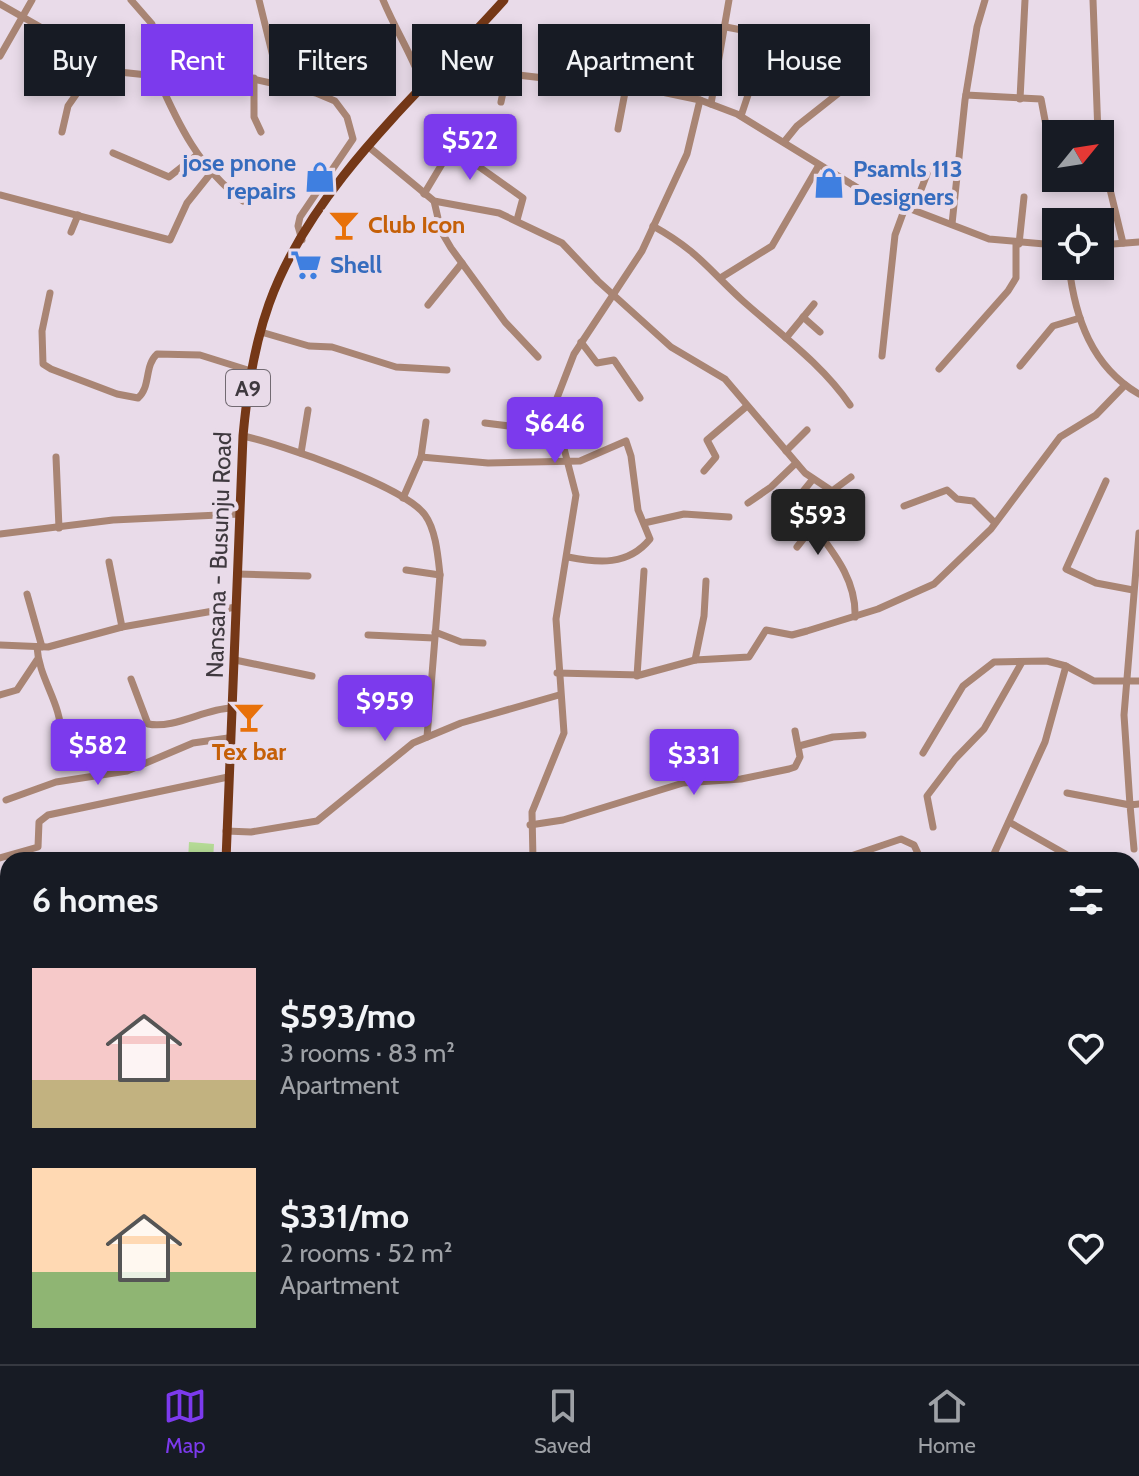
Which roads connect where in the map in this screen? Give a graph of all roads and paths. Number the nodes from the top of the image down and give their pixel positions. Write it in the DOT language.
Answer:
graph roads {
  1 [pos="32,0"];
  2 [pos="131,0"];
  3 [pos="259,0"];
  4 [pos="383,0"];
  5 [pos="504,0"];
  6 [pos="729,0"];
  7 [pos="985,0"];
  8 [pos="1025,0"];
  9 [pos="1093,0"];
  10 [pos="0,4"];
  11 [pos="23,16"];
  12 [pos="36,24"];
  13 [pos="152,24"];
  14 [pos="483,24"];
  15 [pos="726,27"];
  16 [pos="738,29"];
  17 [pos="269,43"];
  18 [pos="412,54"];
  19 [pos="0,56"];
  20 [pos="254,78"];
  21 [pos="269,82"];
  22 [pos="966,95"];
  23 [pos="75,96"];
  24 [pos="170,96"];
  25 [pos="318,96"];
  26 [pos="417,96"];
  27 [pos="502,96"];
  28 [pos="624,96"];
  29 [pos="677,96"];
  30 [pos="748,96"];
  31 [pos="835,96"];
  32 [pos="1020,99"];
  33 [pos="700,100"];
  34 [pos="501,102"];
  35 [pos="711,104"];
  36 [pos="741,116"];
  37 [pos="1045,120"];
  38 [pos="1097,120"];
  39 [pos="618,129"];
  40 [pos="62,132"];
  41 [pos="261,132"];
  42 [pos="784,142"];
  43 [pos="370,148"];
  44 [pos="113,153"];
  45 [pos="197,155"];
  46 [pos="819,165"];
  47 [pos="211,173"];
  48 [pos="927,174"];
  49 [pos="1111,192"];
  50 [pos="424,194"];
  51 [pos="0,195"];
  52 [pos="1024,197"];
  53 [pos="243,201"];
  54 [pos="434,201"];
  55 [pos="910,206"];
  56 [pos="78,215"];
  57 [pos="517,220"];
  58 [pos="952,224"];
  59 [pos="653,226"];
  60 [pos="71,232"];
  61 [pos="302,240"];
  62 [pos="1139,242"];
  63 [pos="1123,243"];
  64 [pos="1018,244"];
  65 [pos="1114,244"];
  66 [pos="1042,245"];
  67 [pos="462,263"];
  68 [pos="722,277"];
  69 [pos="1072,280"];
  70 [pos="50,293"];
  71 [pos="614,294"];
  72 [pos="814,304"];
  73 [pos="428,305"];
  74 [pos="803,317"];
  75 [pos="1080,318"];
  76 [pos="261,332"];
  77 [pos="820,332"];
  78 [pos="786,338"];
  79 [pos="581,342"];
  80 [pos="882,356"];
  81 [pos="538,357"];
  82 [pos="1020,366"];
  83 [pos="939,369"];
  84 [pos="447,370"];
  85 [pos="251,371"];
  86 [pos="1125,385"];
  87 [pos="1139,394"];
  88 [pos="640,398"];
  89 [pos="850,405"];
  90 [pos="747,406"];
  91 [pos="308,410"];
  92 [pos="426,422"];
  93 [pos="485,423"];
  94 [pos="558,425"];
  95 [pos="807,430"];
  96 [pos="243,436"];
  97 [pos="786,451"];
  98 [pos="301,453"];
  99 [pos="56,457"];
  100 [pos="421,457"];
  101 [pos="570,461"];
  102 [pos="796,463"];
  103 [pos="704,471"];
  104 [pos="851,477"];
  105 [pos="813,479"];
  106 [pos="1106,481"];
  107 [pos="403,498"];
  108 [pos="748,503"];
  109 [pos="904,506"];
  110 [pos="240,514"];
  111 [pos="729,517"];
  112 [pos="994,522"];
  113 [pos="644,523"];
  114 [pos="815,524"];
  115 [pos="59,528"];
  116 [pos="1139,533"];
  117 [pos="0,534"];
  118 [pos="797,547"];
  119 [pos="568,557"];
  120 [pos="109,562"];
  121 [pos="406,570"];
  122 [pos="644,571"];
  123 [pos="237,574"];
  124 [pos="440,575"];
  125 [pos="308,576"];
  126 [pos="706,581"];
  127 [pos="1133,590"];
  128 [pos="27,594"];
  129 [pos="236,607"];
  130 [pos="855,617"];
  131 [pos="122,627"];
  132 [pos="368,635"];
  133 [pos="435,635"];
  134 [pos="483,643"];
  135 [pos="0,645"];
  136 [pos="39,647"];
  137 [pos="37,660"];
  138 [pos="235,660"];
  139 [pos="695,660"];
  140 [pos="1022,662"];
  141 [pos="1066,666"];
  142 [pos="557,673"];
  143 [pos="312,676"];
  144 [pos="637,676"];
  145 [pos="131,679"];
  146 [pos="1126,681"];
  147 [pos="1139,681"];
  148 [pos="0,695"];
  149 [pos="559,695"];
  150 [pos="231,708"];
  151 [pos="795,731"];
  152 [pos="863,735"];
  153 [pos="61,737"];
  154 [pos="427,737"];
  155 [pos="228,738"];
  156 [pos="799,746"];
  157 [pos="923,753"];
  158 [pos="228,777"];
  159 [pos="1067,793"];
  160 [pos="6,800"];
  161 [pos="1135,805"];
  162 [pos="1009,822"];
  163 [pos="530,825"];
  164 [pos="933,827"];
  165 [pos="226,831"];
  166 [pos="1134,849"];
  167 [pos="21,852"];
  168 [pos="226,852"];
  169 [pos="532,852"];
  170 [pos="863,852"];
  171 [pos="917,852"];
  172 [pos="995,852"];
  173 [pos="1062,852"];
  1 -- 11 [label="street"];
  2 -- 13 [label="street"];
  3 -- 17 [label="street"];
  4 -- 18 [label="street"];
  5 -- 14 [label="main road, Nansana - Busunju Road / A9"];
  6 -- 15 [label="street"];
  7 -- 22 [label="street"];
  8 -- 32 [label="street"];
  9 -- 38 [label="street"];
  10 -- 11 [label="street"];
  11 -- 12 [label="street"];
  11 -- 19 [label="street"];
  15 -- 16 [label="street"];
  15 -- 35 [label="street"];
  20 -- 21 [label="street"];
  20 -- 41 [label="street"];
  22 -- 32 [label="street"];
  22 -- 58 [label="street"];
  23 -- 40 [label="street"];
  24 -- 45 [label="street"];
  25 -- 61 [label="street"];
  26 -- 43 [label="main road, Nansana - Busunju Road / A9"];
  27 -- 34 [label="street"];
  28 -- 39 [label="street"];
  29 -- 33 [label="street"];
  30 -- 36 [label="street"];
  31 -- 42 [label="street"];
  32 -- 37 [label="street"];
  33 -- 35 [label="street"];
  33 -- 59 [label="street"];
  35 -- 36 [label="street"];
  36 -- 42 [label="street"];
  42 -- 46 [label="street"];
  43 -- 50 [label="street"];
  43 -- 61 [label="main road, Nansana - Busunju Road / A9"];
  44 -- 45 [label="street"];
  45 -- 47 [label="street"];
  46 -- 55 [label="street"];
  46 -- 68 [label="street"];
  47 -- 53 [label="street"];
  47 -- 56 [label="street"];
  48 -- 55 [label="street"];
  49 -- 63 [label="street"];
  50 -- 54 [label="street"];
  50 -- 57 [label="street"];
  51 -- 56 [label="street"];
  52 -- 64 [label="street"];
  54 -- 57 [label="street"];
  54 -- 67 [label="street"];
  55 -- 58 [label="street"];
  55 -- 80 [label="street"];
  56 -- 60 [label="street"];
  57 -- 71 [label="street"];
  58 -- 64 [label="street"];
  59 -- 68 [label="street"];
  59 -- 71 [label="street"];
  61 -- 76 [label="main road, Nansana - Busunju Road / A9"];
  62 -- 63 [label="street"];
  63 -- 65 [label="street"];
  64 -- 66 [label="street"];
  64 -- 83 [label="street"];
  67 -- 73 [label="street"];
  67 -- 81 [label="street"];
  68 -- 78 [label="street"];
  69 -- 75 [label="street"];
  70 -- 85 [label="street"];
  71 -- 79 [label="street"];
  71 -- 90 [label="street"];
  72 -- 74 [label="street"];
  74 -- 77 [label="street"];
  74 -- 78 [label="street"];
  75 -- 82 [label="street"];
  75 -- 86 [label="street"];
  76 -- 84 [label="street"];
  76 -- 85 [label="main road, Nansana - Busunju Road / A9"];
  78 -- 89 [label="street"];
  79 -- 88 [label="street"];
  79 -- 94 [label="street"];
  85 -- 96 [label="main road, Nansana - Busunju Road / A9"];
  86 -- 87 [label="street"];
  86 -- 112 [label="street"];
  90 -- 97 [label="street"];
  90 -- 103 [label="street"];
  91 -- 98 [label="street"];
  92 -- 100 [label="street"];
  93 -- 94 [label="street"];
  94 -- 101 [label="street"];
  95 -- 97 [label="street"];
  96 -- 98 [label="street"];
  96 -- 110 [label="main road, Nansana - Busunju Road / A9"];
  97 -- 102 [label="street"];
  98 -- 107 [label="street"];
  99 -- 115 [label="street"];
  100 -- 101 [label="street"];
  100 -- 107 [label="street"];
  101 -- 113 [label="street"];
  101 -- 119 [label="street"];
  102 -- 105 [label="street"];
  102 -- 108 [label="street"];
  104 -- 105 [label="street"];
  105 -- 114 [label="street"];
  106 -- 127 [label="street"];
  107 -- 124 [label="street"];
  109 -- 112 [label="street"];
  110 -- 115 [label="street"];
  110 -- 123 [label="main road, Nansana - Busunju Road / A9"];
  111 -- 113 [label="street"];
  112 -- 130 [label="street"];
  113 -- 119 [label="street"];
  114 -- 118 [label="street"];
  114 -- 130 [label="street"];
  115 -- 117 [label="street"];
  116 -- 127 [label="street"];
  119 -- 142 [label="street"];
  120 -- 131 [label="street"];
  121 -- 124 [label="street"];
  122 -- 144 [label="street"];
  123 -- 125 [label="street"];
  123 -- 129 [label="main road, Nansana - Busunju Road / A9"];
  124 -- 133 [label="street"];
  126 -- 139 [label="street"];
  127 -- 146 [label="street"];
  128 -- 136 [label="street"];
  129 -- 131 [label="street"];
  129 -- 138 [label="main road, Nansana - Busunju Road / A9"];
  130 -- 139 [label="street"];
  131 -- 136 [label="street"];
  132 -- 133 [label="street"];
  133 -- 134 [label="street"];
  133 -- 154 [label="street"];
  135 -- 136 [label="street"];
  136 -- 137 [label="street"];
  137 -- 148 [label="street"];
  137 -- 153 [label="street"];
  138 -- 143 [label="street"];
  138 -- 150 [label="main road, Nansana - Busunju Road / A9"];
  139 -- 144 [label="street"];
  140 -- 141 [label="street"];
  140 -- 157 [label="street"];
  140 -- 164 [label="street"];
  141 -- 146 [label="street"];
  141 -- 162 [label="street"];
  142 -- 144 [label="street"];
  142 -- 149 [label="street"];
  145 -- 150 [label="street"];
  146 -- 147 [label="street"];
  146 -- 161 [label="street"];
  149 -- 154 [label="street"];
  149 -- 163 [label="street"];
  150 -- 155 [label="main road, Nansana - Busunju Road / A9"];
  151 -- 156 [label="street"];
  152 -- 156 [label="street"];
  154 -- 165 [label="street"];
  155 -- 158 [label="main road, Nansana - Busunju Road / A9"];
  155 -- 160 [label="street"];
  156 -- 163 [label="street"];
  158 -- 165 [label="main road, Nansana - Busunju Road / A9"];
  158 -- 167 [label="street"];
  159 -- 161 [label="street"];
  161 -- 166 [label="street"];
  162 -- 172 [label="street"];
  162 -- 173 [label="street"];
  163 -- 169 [label="street"];
  165 -- 168 [label="main road, Nansana - Busunju Road / A9"];
  170 -- 171 [label="street"];
}
